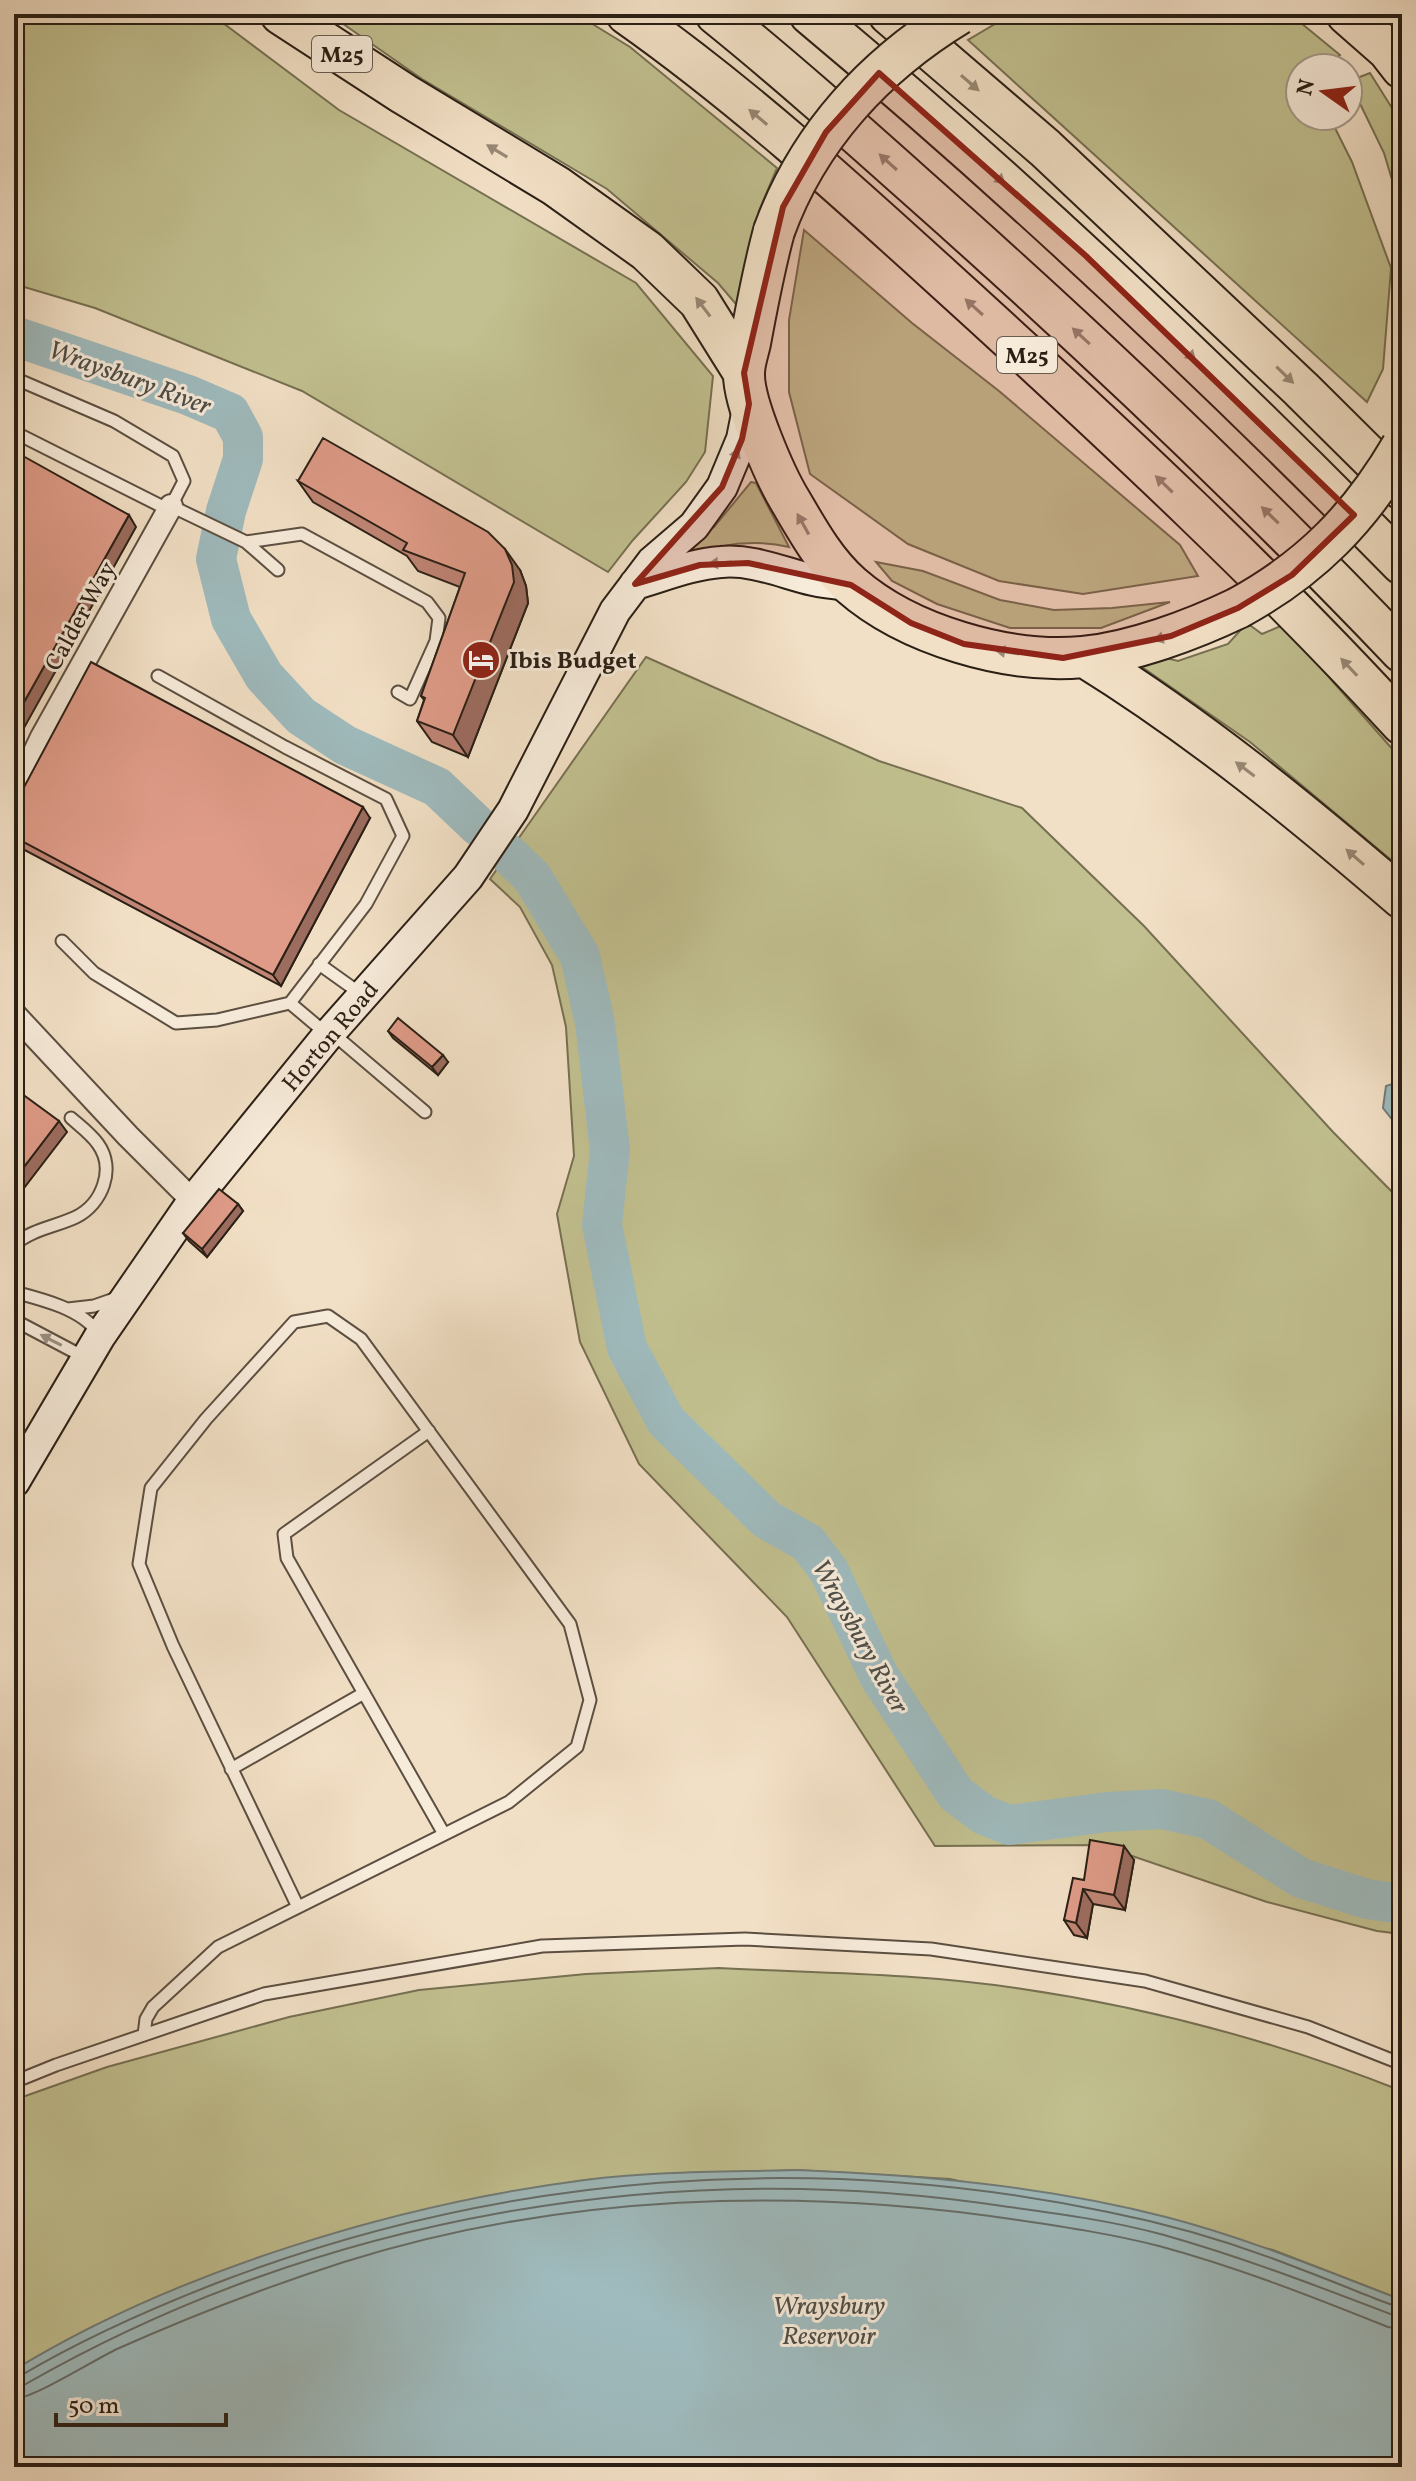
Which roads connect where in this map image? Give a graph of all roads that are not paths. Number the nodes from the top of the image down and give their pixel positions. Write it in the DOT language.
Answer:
graph roads {
  1 [pos="281,14"];
  2 [pos="627,14"];
  3 [pos="716,14"];
  4 [pos="810,14"];
  5 [pos="889,14"];
  6 [pos="959,14"];
  7 [pos="1347,14"];
  8 [pos="1397,59"];
  9 [pos="14,378"];
  10 [pos="746,388"];
  11 [pos="14,432"];
  12 [pos="1402,446"];
  13 [pos="1402,489"];
  14 [pos="170,508"];
  15 [pos="246,542"];
  16 [pos="1402,564"];
  17 [pos="278,570"];
  18 [pos="635,584"];
  19 [pos="851,585"];
  20 [pos="1402,652"];
  21 [pos="1085,657"];
  22 [pos="158,676"];
  23 [pos="398,692"];
  24 [pos="1402,724"];
  25 [pos="14,796"];
  26 [pos="1402,898"];
  27 [pos="62,941"];
  28 [pos="319,964"];
  29 [pos="363,996"];
  30 [pos="290,1003"];
  31 [pos="14,1014"];
  32 [pos="330,1034"];
  33 [pos="425,1112"];
  34 [pos="71,1118"];
  35 [pos="193,1201"];
  36 [pos="14,1245"];
  37 [pos="14,1292"];
  38 [pos="129,1294"];
  39 [pos="63,1308"];
  40 [pos="16,1326"];
  41 [pos="94,1348"];
  42 [pos="429,1431"];
  43 [pos="18,1470"];
  44 [pos="364,1693"];
  45 [pos="231,1769"];
  46 [pos="444,1834"];
  47 [pos="298,1907"];
  48 [pos="144,2035"];
  49 [pos="1402,2064"];
  50 [pos="14,2082"];
  10 -- 1 [label="highway, M25, one-way"];
  24 -- 2 [label="highway, M25, one-way"];
  20 -- 3 [label="highway, M25, one-way"];
  4 -- 16 [label="highway, one-way"];
  5 -- 13 [label="highway, one-way"];
  6 -- 10 [label="highway, bridge"];
  7 -- 8 [label="highway"];
  9 -- 14 [label="lane"];
  18 -- 10 [label="street, Horton Road, one-way"];
  19 -- 10 [label="highway, one-way"];
  11 -- 14 [label="lane"];
  12 -- 21 [label="highway, one-way, bridge"];
  14 -- 15 [label="lane"];
  14 -- 25 [label="street, Calder Way"];
  15 -- 17 [label="lane"];
  15 -- 23 [label="lane"];
  19 -- 18 [label="street, one-way"];
  18 -- 29 [label="street, Horton Road"];
  21 -- 19 [label="highway, one-way"];
  26 -- 21 [label="highway, one-way"];
  22 -- 28 [label="lane"];
  27 -- 30 [label="lane"];
  28 -- 29 [label="lane"];
  28 -- 30 [label="lane"];
  29 -- 32 [label="street, Horton Road"];
  30 -- 32 [label="lane"];
  31 -- 35 [label="street"];
  32 -- 33 [label="lane"];
  32 -- 35 [label="street, Horton Road"];
  34 -- 36 [label="lane"];
  35 -- 38 [label="street, Horton Road"];
  37 -- 39 [label="lane"];
  38 -- 39 [label="lane"];
  38 -- 41 [label="street, Horton Road"];
  39 -- 41 [label="lane"];
  41 -- 40 [label="lane, one-way"];
  41 -- 43 [label="street, Horton Road"];
  42 -- 44 [label="lane"];
  42 -- 45 [label="lane"];
  42 -- 46 [label="lane"];
  44 -- 45 [label="lane"];
  44 -- 46 [label="lane"];
  45 -- 47 [label="lane"];
  46 -- 47 [label="lane"];
  47 -- 48 [label="lane"];
  48 -- 49 [label="lane"];
  48 -- 50 [label="lane"];
}
